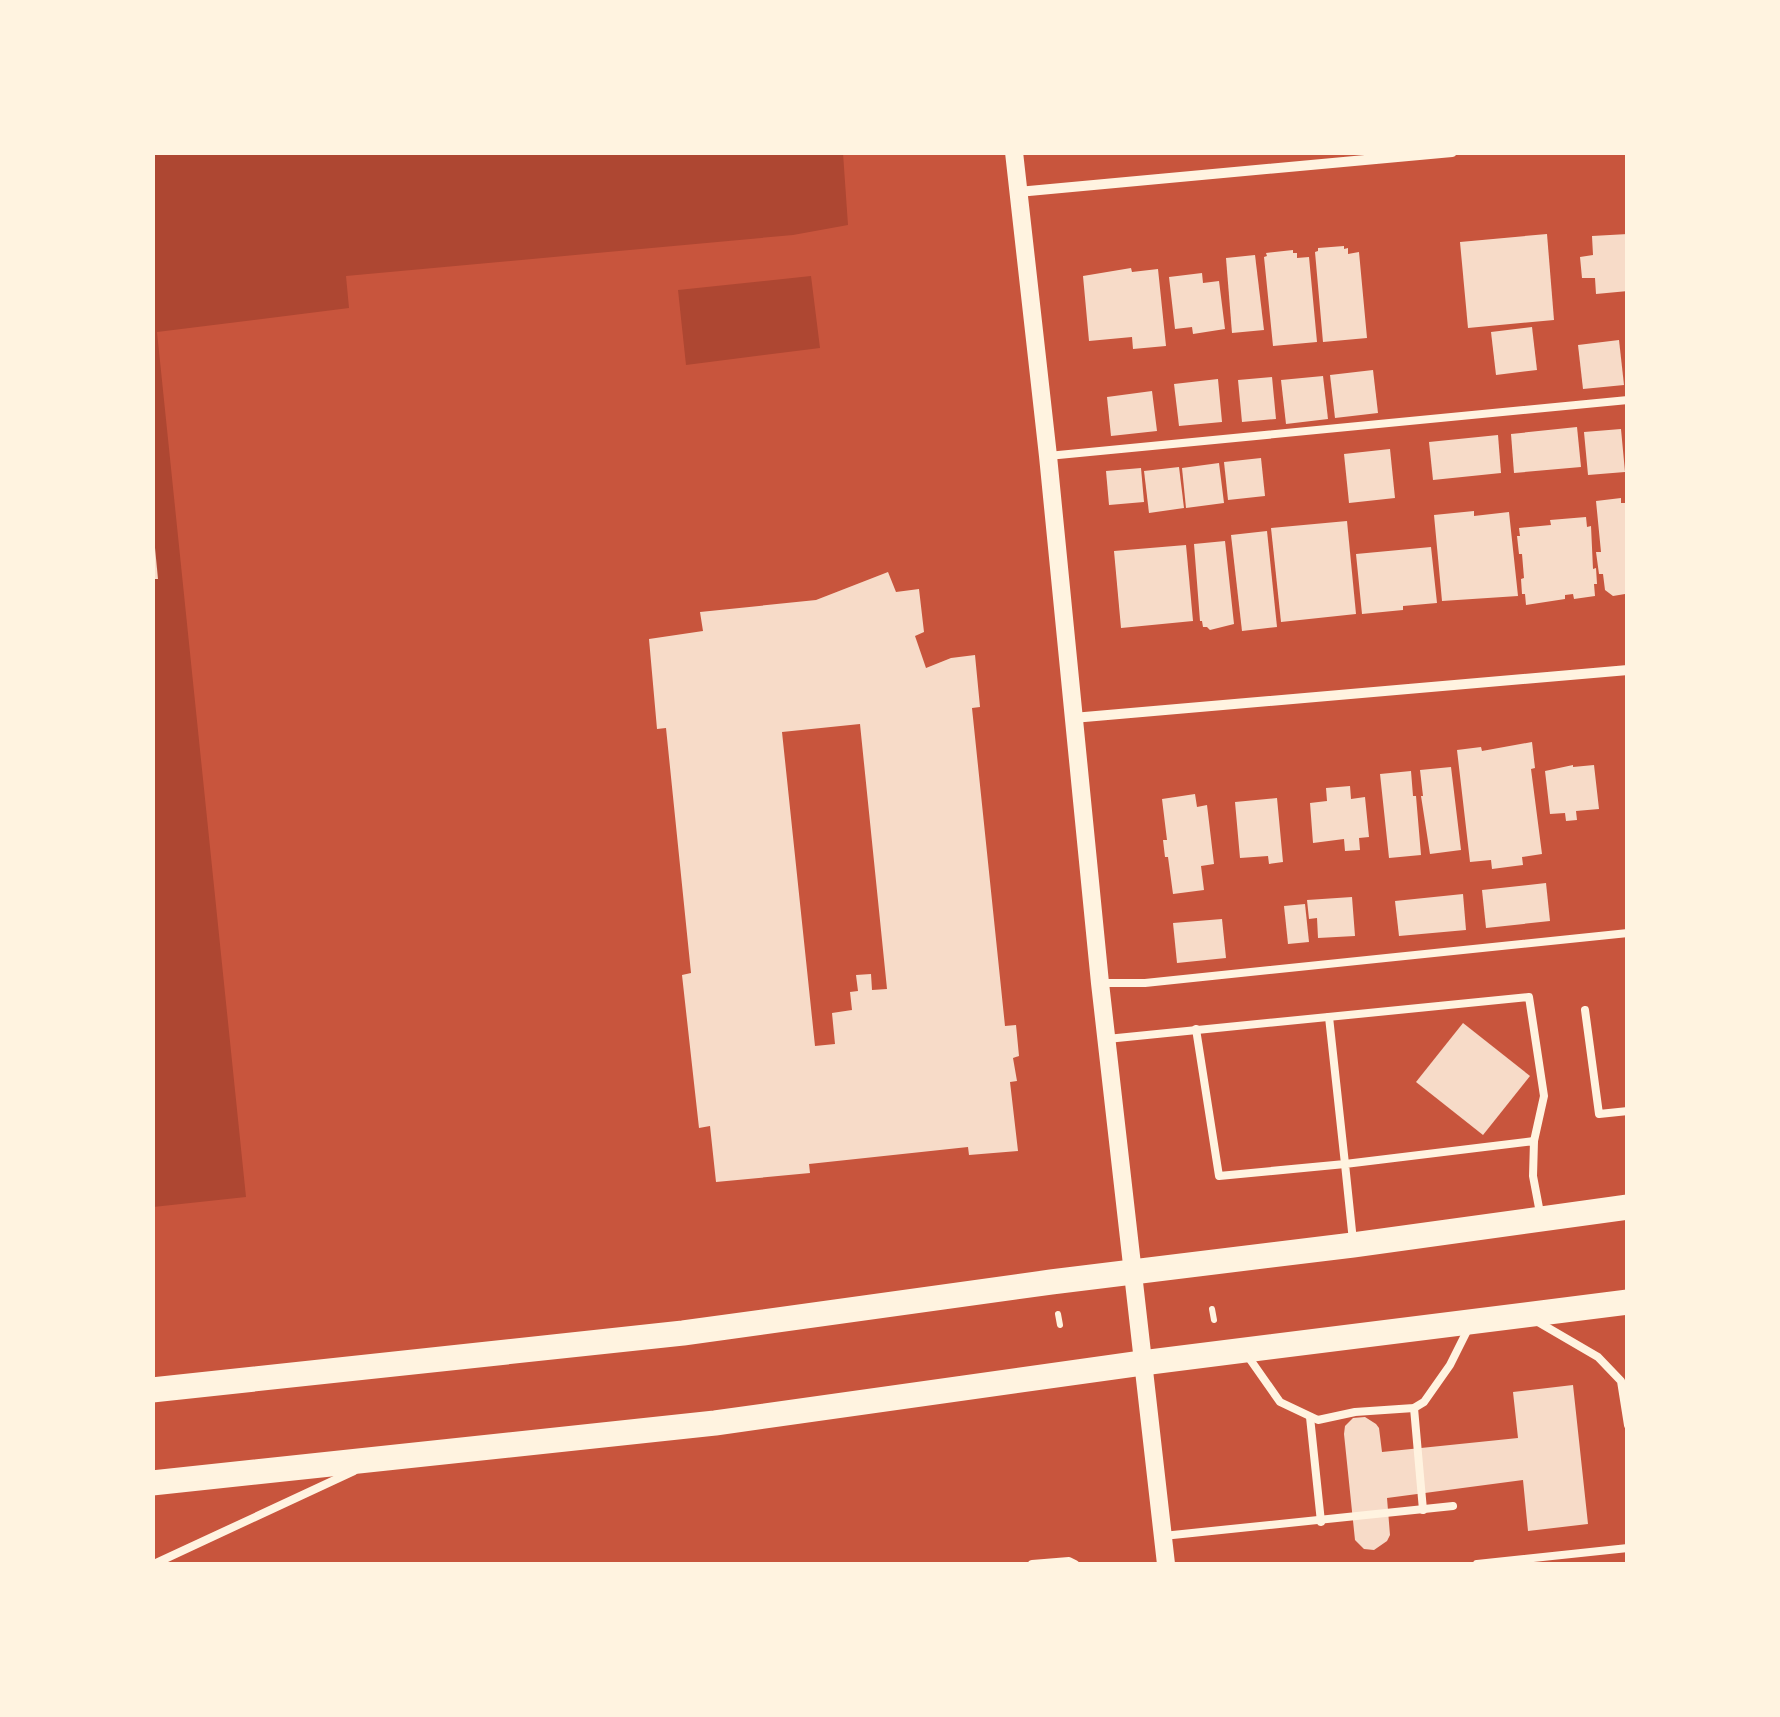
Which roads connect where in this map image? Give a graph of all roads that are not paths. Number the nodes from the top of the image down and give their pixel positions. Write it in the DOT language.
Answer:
graph roads {
  1 [pos="1014,152"];
  2 [pos="1452,152"];
  3 [pos="1018,192"];
  4 [pos="1628,400"];
  5 [pos="1048,456"];
  6 [pos="1628,670"];
  7 [pos="1072,718"];
  8 [pos="1628,932"];
  9 [pos="1100,983"];
  10 [pos="1586,1010"];
  11 [pos="1329,1017"];
  12 [pos="1196,1030"];
  13 [pos="1106,1040"];
  14 [pos="1628,1111"];
  15 [pos="1534,1141"];
  16 [pos="1345,1164"];
  17 [pos="1628,1207"];
  18 [pos="1541,1218"];
  19 [pos="1353,1245"];
  20 [pos="1132,1272"];
  21 [pos="1628,1302"];
  22 [pos="1526,1315"];
  23 [pos="1472,1322"];
  24 [pos="1244,1351"];
  25 [pos="1142,1364"];
  26 [pos="152,1390"];
  27 [pos="1414,1408"];
  28 [pos="1310,1416"];
  29 [pos="1628,1425"];
  30 [pos="377,1460"];
  31 [pos="152,1483"];
  32 [pos="1453,1506"];
  33 [pos="1423,1510"];
  34 [pos="1320,1522"];
  35 [pos="1163,1536"];
  36 [pos="1628,1548"];
  37 [pos="154,1564"];
  38 [pos="1032,1564"];
  39 [pos="1075,1564"];
  40 [pos="1166,1564"];
  41 [pos="1477,1564"];
  1 -- 3 [label="street"];
  2 -- 3 [label="street"];
  3 -- 5 [label="street"];
  4 -- 5 [label="lane"];
  5 -- 7 [label="street"];
  6 -- 7 [label="street"];
  7 -- 9 [label="street"];
  8 -- 9 [label="lane"];
  9 -- 13 [label="street"];
  10 -- 14 [label="lane"];
  11 -- 12 [label="lane"];
  11 -- 15 [label="lane"];
  11 -- 16 [label="lane"];
  12 -- 13 [label="lane"];
  12 -- 16 [label="lane"];
  13 -- 20 [label="street"];
  15 -- 16 [label="lane"];
  15 -- 18 [label="lane"];
  16 -- 19 [label="lane"];
  17 -- 18 [label="highway"];
  18 -- 19 [label="highway"];
  19 -- 20 [label="highway"];
  20 -- 25 [label="street"];
  20 -- 26 [label="highway"];
  21 -- 22 [label="highway"];
  22 -- 23 [label="highway"];
  22 -- 29 [label="lane"];
  23 -- 24 [label="highway"];
  23 -- 27 [label="lane"];
  24 -- 25 [label="highway"];
  24 -- 28 [label="lane"];
  25 -- 30 [label="highway"];
  25 -- 35 [label="street"];
  27 -- 28 [label="lane"];
  27 -- 33 [label="lane"];
  28 -- 34 [label="lane"];
  30 -- 31 [label="highway"];
  30 -- 37 [label="lane"];
  32 -- 33 [label="lane"];
  33 -- 34 [label="lane"];
  34 -- 35 [label="lane"];
  35 -- 40 [label="street"];
  36 -- 41 [label="lane"];
  38 -- 39 [label="lane"];
}
